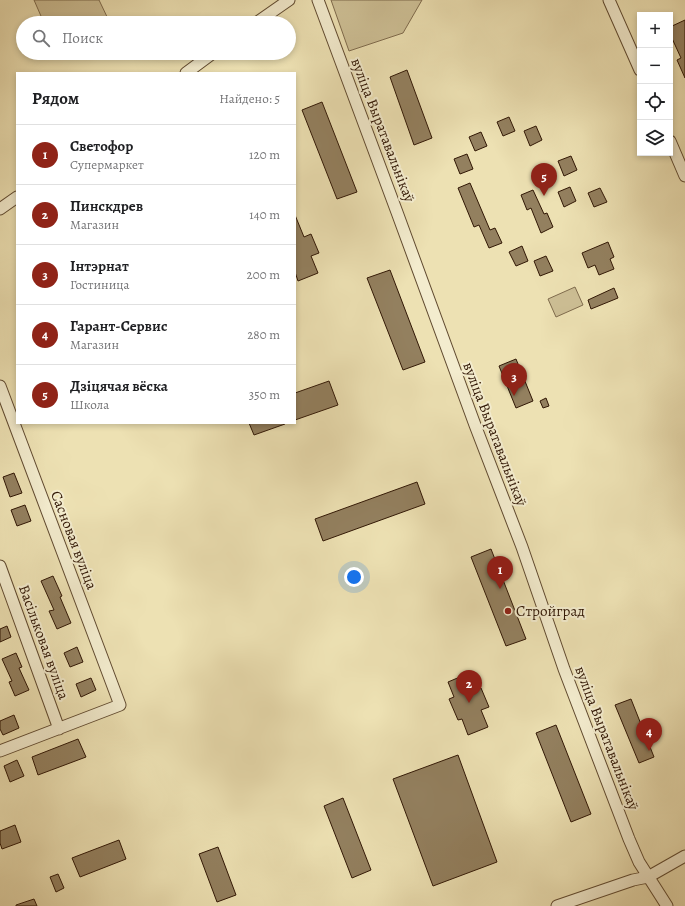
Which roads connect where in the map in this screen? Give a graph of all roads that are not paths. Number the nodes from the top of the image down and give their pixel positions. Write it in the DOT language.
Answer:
graph roads {
  1 [pos="289,0"];
  2 [pos="318,0"];
  3 [pos="610,0"];
  4 [pos="266,16"];
  5 [pos="204,60"];
  6 [pos="637,63"];
  7 [pos="187,72"];
  8 [pos="673,148"];
  9 [pos="685,176"];
  10 [pos="16,198"];
  11 [pos="0,209"];
  12 [pos="0,386"];
  13 [pos="14,414"];
  14 [pos="0,419"];
  15 [pos="18,424"];
  16 [pos="0,566"];
  17 [pos="59,729"];
  18 [pos="0,751"];
  19 [pos="685,856"];
  20 [pos="648,877"];
  21 [pos="557,906"];
  22 [pos="667,906"];
  1 -- 4 [label="street"];
  2 -- 20 [label="street, вуліца Выратавальнікаў"];
  3 -- 6 [label="street"];
  5 -- 7 [label="street"];
  8 -- 9 [label="street"];
  10 -- 11 [label="street"];
  12 -- 13 [label="street, Сасновая вуліца"];
  13 -- 14 [label="street"];
  15 -- 17 [label="street, Сасновая вуліца"];
  16 -- 17 [label="street, Васільковая вуліца"];
  17 -- 18 [label="street"];
  19 -- 20 [label="street"];
  20 -- 21 [label="street"];
  20 -- 22 [label="street, вуліца Выратавальнікаў"];
}
